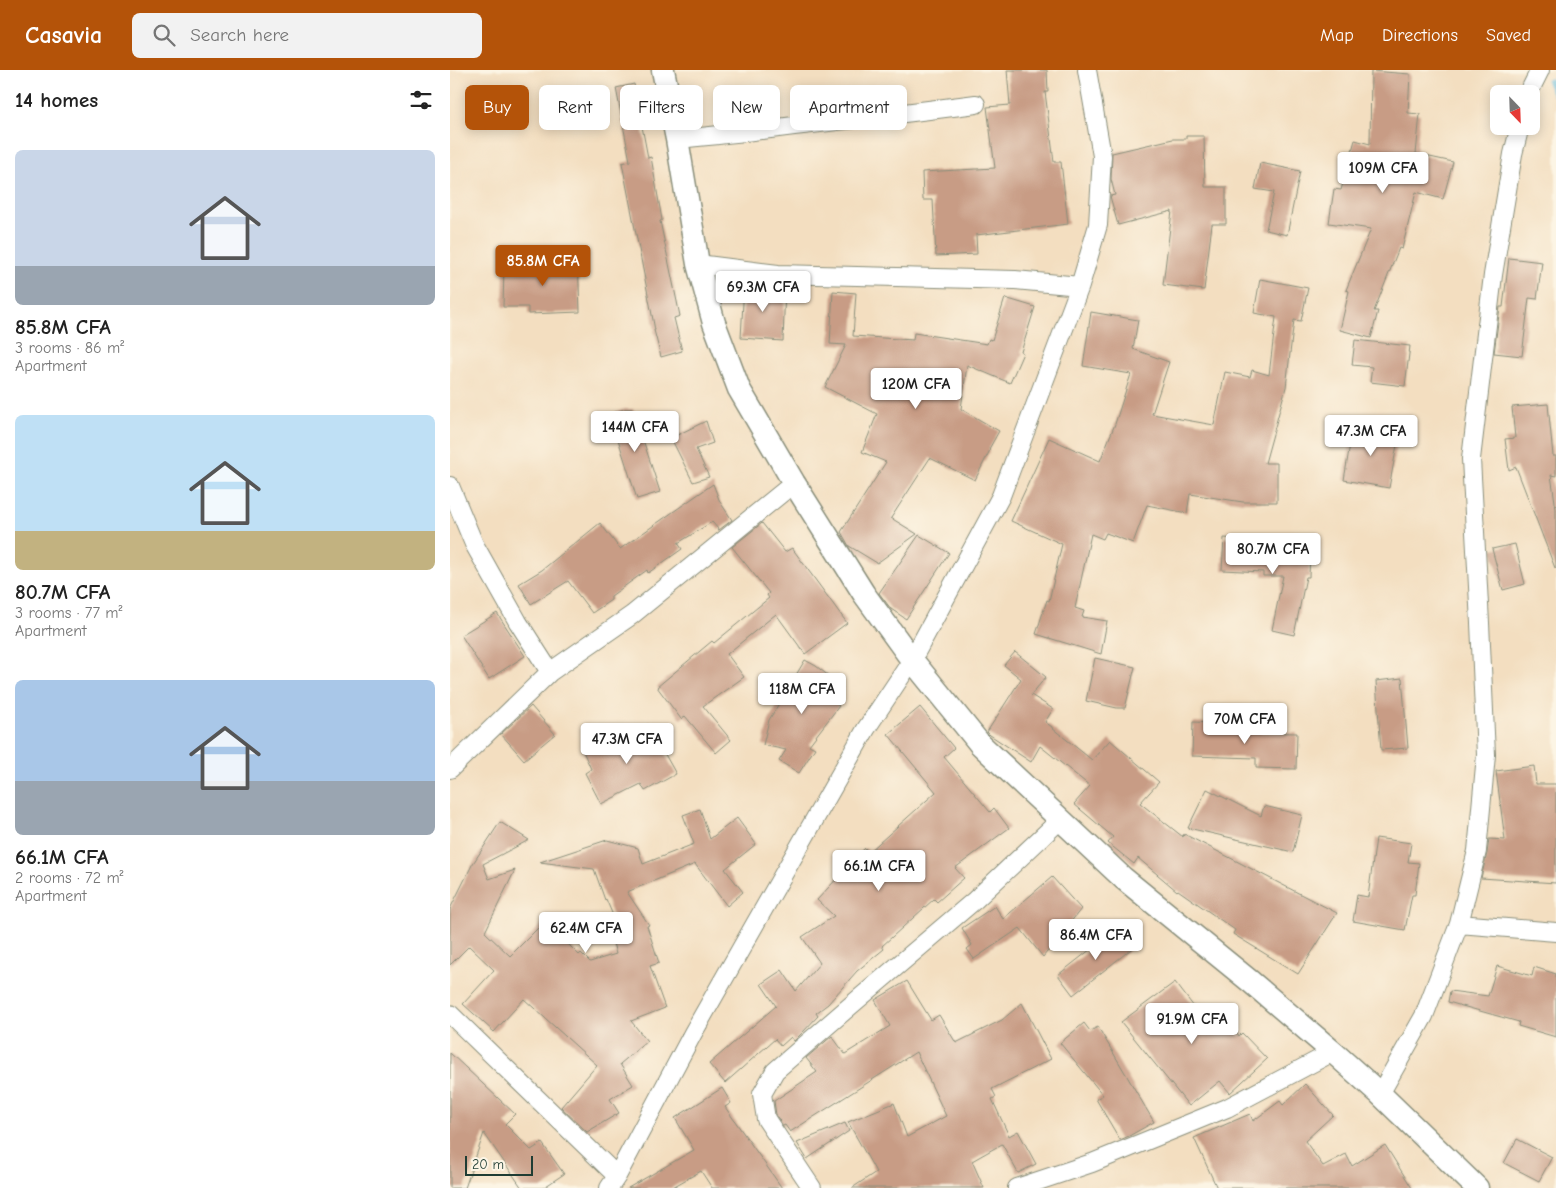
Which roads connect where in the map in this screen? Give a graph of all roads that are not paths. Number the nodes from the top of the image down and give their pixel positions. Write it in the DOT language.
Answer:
graph roads {
  1 [pos="663,70"];
  2 [pos="1087,70"];
  3 [pos="1540,70"];
  4 [pos="1532,85"];
  5 [pos="976,104"];
  6 [pos="1518,135"];
  7 [pos="677,139"];
  8 [pos="698,264"];
  9 [pos="1080,286"];
  10 [pos="794,483"];
  11 [pos="450,486"];
  12 [pos="912,660"];
  13 [pos="550,672"];
  14 [pos="451,765"];
  15 [pos="1062,819"];
  16 [pos="1460,924"];
  17 [pos="1556,932"];
  18 [pos="450,1014"];
  19 [pos="1333,1052"];
  20 [pos="1380,1094"];
  21 [pos="613,1182"];
  22 [pos="812,1188"];
  23 [pos="1018,1188"];
  24 [pos="1477,1188"];
  1 -- 7 [label="street"];
  2 -- 9 [label="street"];
  3 -- 4 [label="street"];
  5 -- 7 [label="street"];
  6 -- 16 [label="street"];
  7 -- 8 [label="street"];
  8 -- 9 [label="street"];
  8 -- 10 [label="street"];
  9 -- 12 [label="street"];
  10 -- 12 [label="street"];
  10 -- 13 [label="street"];
  11 -- 13 [label="street"];
  12 -- 15 [label="street"];
  12 -- 21 [label="street"];
  13 -- 14 [label="street"];
  15 -- 19 [label="street"];
  15 -- 22 [label="street"];
  16 -- 17 [label="street"];
  16 -- 20 [label="street"];
  18 -- 21 [label="street"];
  19 -- 20 [label="street"];
  19 -- 23 [label="street"];
  20 -- 24 [label="street"];
}
